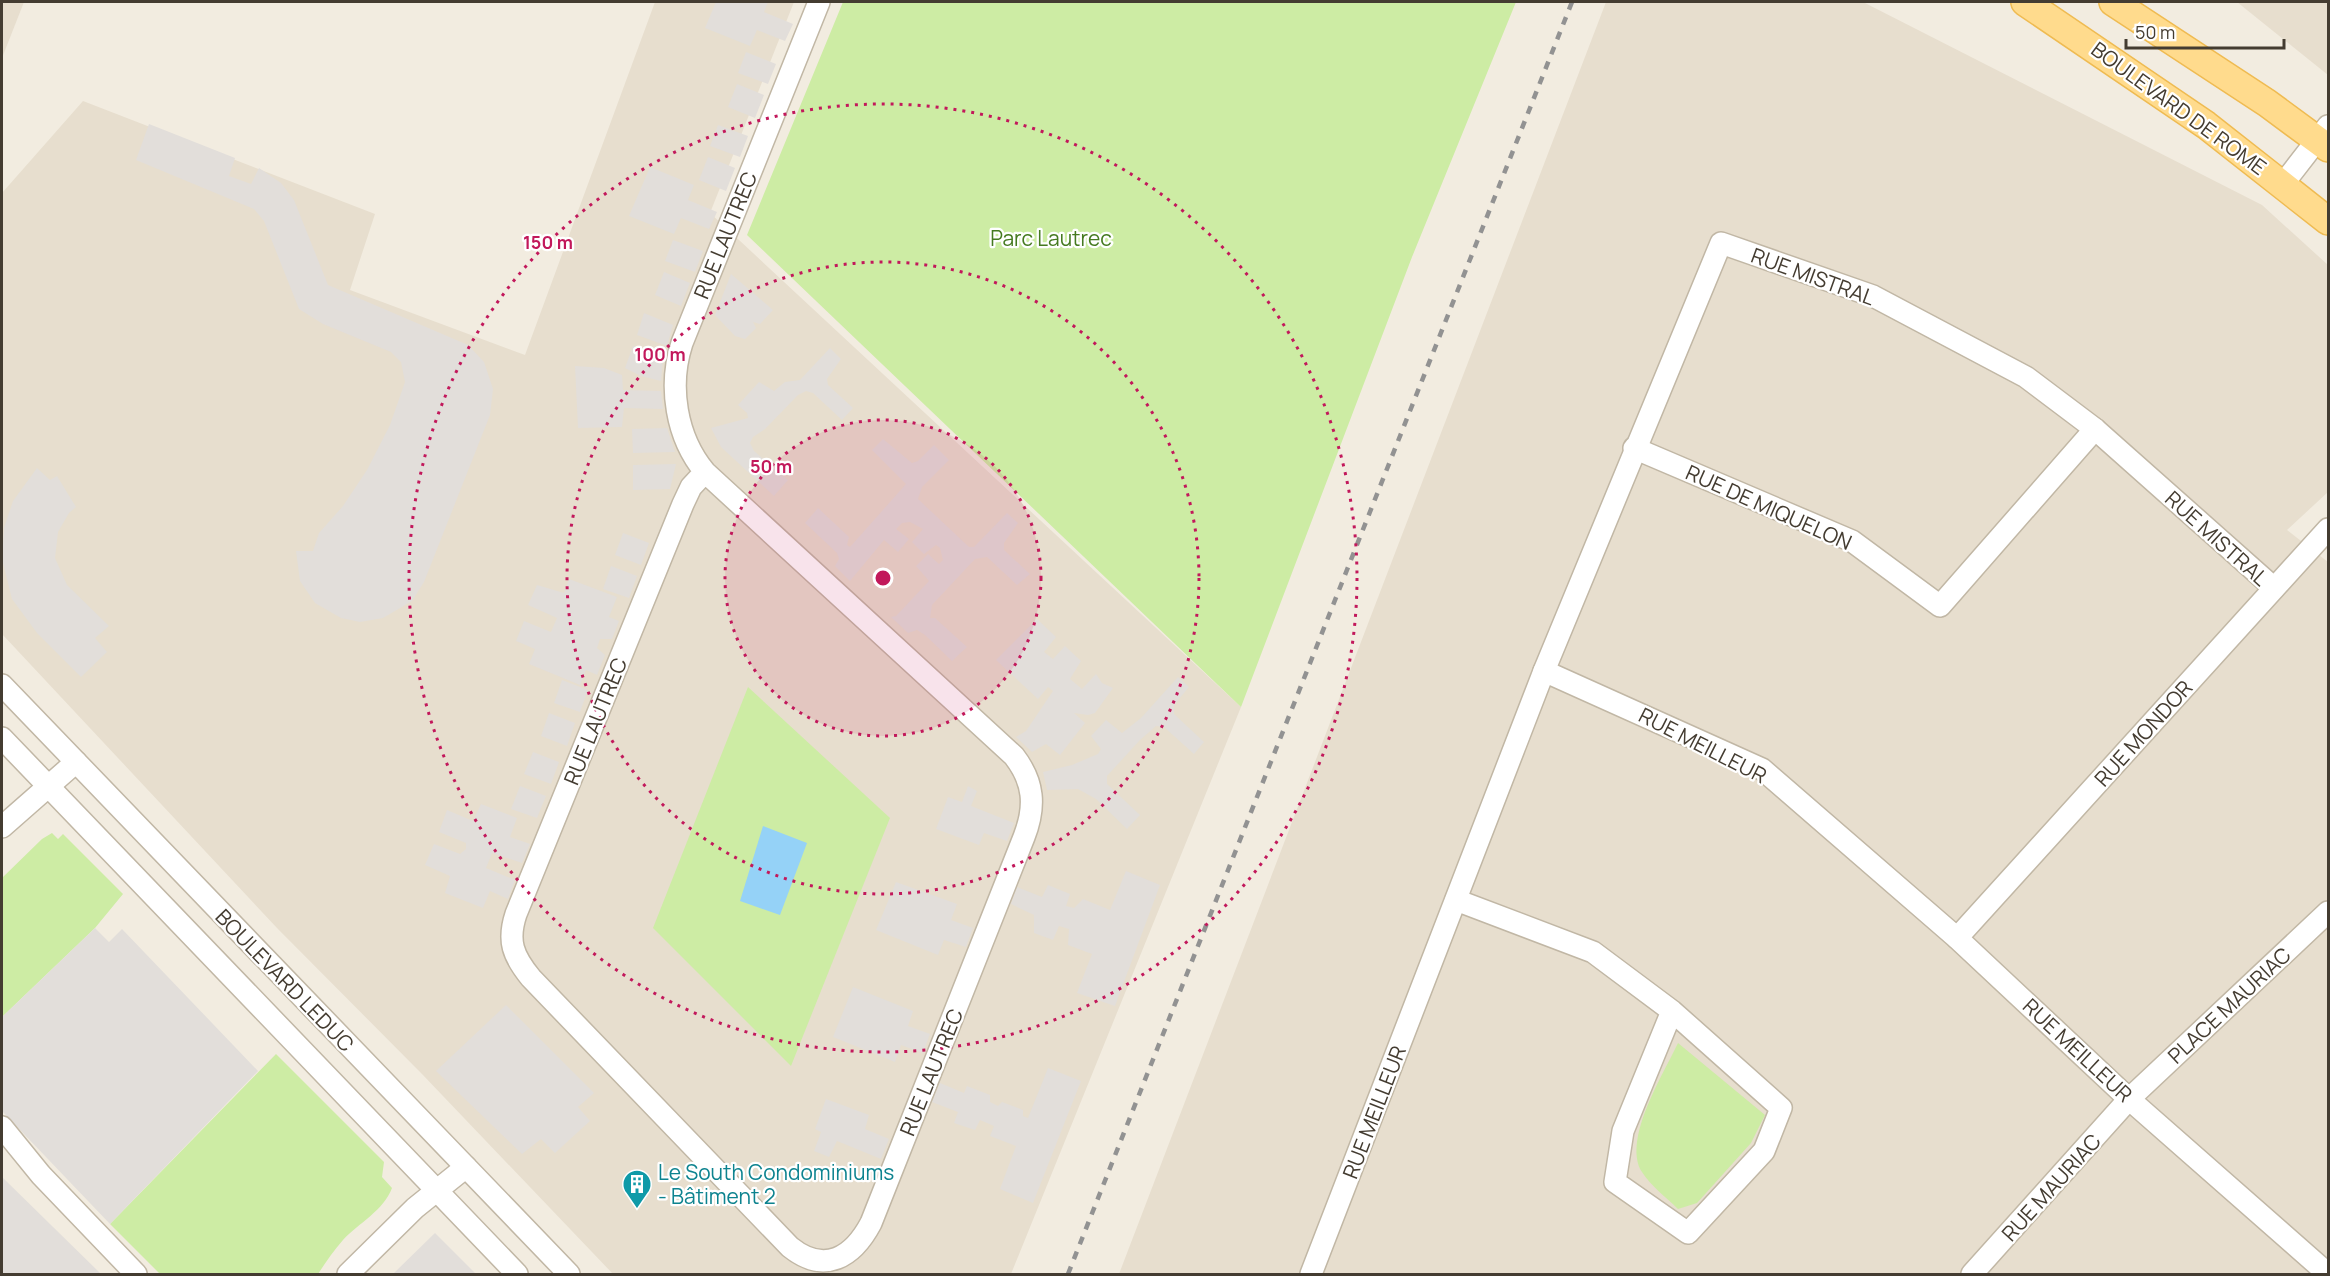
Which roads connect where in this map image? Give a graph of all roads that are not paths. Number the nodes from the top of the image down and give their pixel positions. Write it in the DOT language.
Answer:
graph roads {
  1 [pos="819,2"];
  2 [pos="2025,2"];
  3 [pos="2113,2"];
  4 [pos="2325,138"];
  5 [pos="2283,184"];
  6 [pos="2328,221"];
  7 [pos="2094,429"];
  8 [pos="1634,448"];
  9 [pos="705,472"];
  10 [pos="2328,529"];
  11 [pos="2274,588"];
  12 [pos="1544,671"];
  13 [pos="2,685"];
  14 [pos="2,738"];
  15 [pos="76,762"];
  16 [pos="48,786"];
  17 [pos="2,827"];
  18 [pos="1456,900"];
  19 [pos="2328,912"];
  20 [pos="1958,938"];
  21 [pos="1672,1011"];
  22 [pos="2129,1099"];
  23 [pos="2,1127"];
  24 [pos="466,1167"];
  25 [pos="437,1191"];
  26 [pos="136,1275"];
  27 [pos="348,1275"];
  28 [pos="517,1275"];
  29 [pos="569,1275"];
  30 [pos="1311,1275"];
  31 [pos="1972,1275"];
  32 [pos="2328,1275"];
  1 -- 9 [label="street, RUE LAUTREC"];
  2 -- 5 [label="main road, BOULEVARD DE ROME"];
  3 -- 4 [label="main road"];
  4 -- 5 [label="street"];
  5 -- 6 [label="main road, BOULEVARD DE ROME"];
  7 -- 8 [label="street, RUE DE MIQUELON"];
  7 -- 8 [label="street, RUE MISTRAL"];
  7 -- 11 [label="street, RUE MISTRAL"];
  8 -- 12 [label="street, RUE MISTRAL"];
  9 -- 9 [label="street, RUE LAUTREC"];
  10 -- 11 [label="street, RUE MONDOR"];
  11 -- 20 [label="street, RUE MONDOR"];
  12 -- 18 [label="street, RUE MEILLEUR"];
  12 -- 20 [label="street, RUE MEILLEUR"];
  13 -- 15 [label="street, BOULEVARD LEDUC"];
  14 -- 16 [label="street, BOULEVARD LEDUC"];
  15 -- 16 [label="street"];
  15 -- 24 [label="street, BOULEVARD LEDUC"];
  16 -- 17 [label="street"];
  16 -- 25 [label="street, BOULEVARD LEDUC"];
  18 -- 21 [label="street"];
  18 -- 30 [label="street, RUE MEILLEUR"];
  19 -- 22 [label="street, PLACE MAURIAC"];
  20 -- 22 [label="street, RUE MEILLEUR"];
  21 -- 21 [label="street"];
  22 -- 31 [label="street, RUE MAURIAC"];
  22 -- 32 [label="street, RUE MEILLEUR"];
  23 -- 26 [label="street"];
  24 -- 25 [label="street"];
  24 -- 29 [label="street, BOULEVARD LEDUC"];
  25 -- 27 [label="street"];
  25 -- 28 [label="street, BOULEVARD LEDUC"];
}
